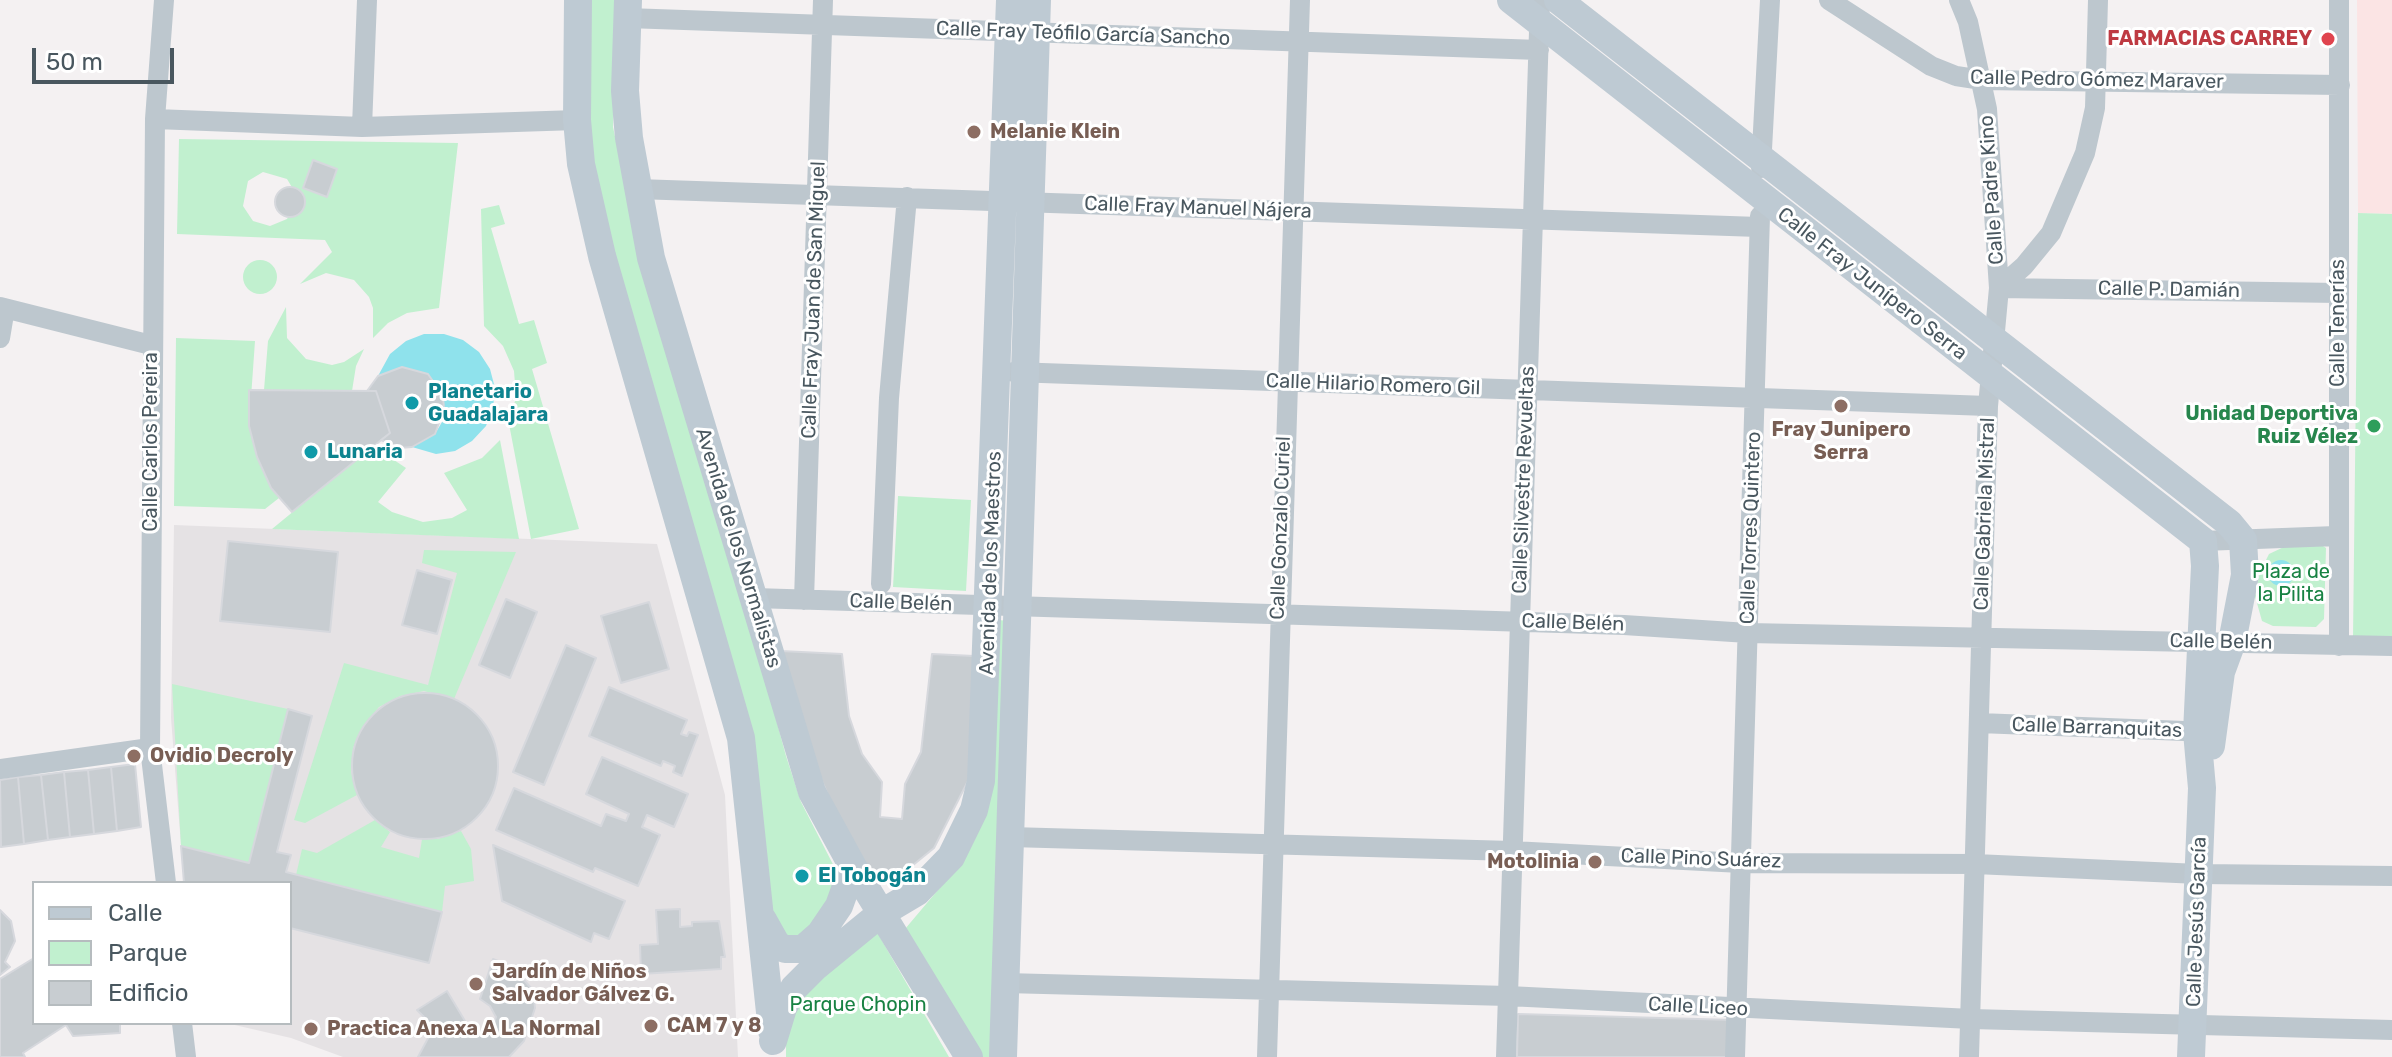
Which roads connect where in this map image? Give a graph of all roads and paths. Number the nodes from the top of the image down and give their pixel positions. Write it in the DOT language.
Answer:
graph roads {
  1 [pos="164,0"];
  2 [pos="367,0"];
  3 [pos="578,0"];
  4 [pos="823,0"];
  5 [pos="1010,0"];
  6 [pos="1037,0"];
  7 [pos="1300,0"];
  8 [pos="1511,0"];
  9 [pos="1558,0"];
  10 [pos="1770,0"];
  11 [pos="1829,0"];
  12 [pos="1959,0"];
  13 [pos="2098,0"];
  14 [pos="2339,0"];
  15 [pos="627,9"];
  16 [pos="1540,24"];
  17 [pos="823,25"];
  18 [pos="1022,32"];
  19 [pos="1298,42"];
  20 [pos="1982,80"];
  21 [pos="2096,81"];
  22 [pos="2340,85"];
  23 [pos="155,119"];
  24 [pos="577,120"];
  25 [pos="362,127"];
  26 [pos="1761,159"];
  27 [pos="637,189"];
  28 [pos="817,195"];
  29 [pos="1760,196"];
  30 [pos="907,197"];
  31 [pos="1016,202"];
  32 [pos="1292,211"];
  33 [pos="1533,220"];
  34 [pos="1759,227"];
  35 [pos="1999,288"];
  36 [pos="2339,293"];
  37 [pos="3,307"];
  38 [pos="0,338"];
  39 [pos="1994,341"];
  40 [pos="151,345"];
  41 [pos="1011,372"];
  42 [pos="1990,376"];
  43 [pos="1286,382"];
  44 [pos="1526,390"];
  45 [pos="1754,398"];
  46 [pos="1988,406"];
  47 [pos="2336,536"];
  48 [pos="2243,540"];
  49 [pos="2203,541"];
  50 [pos="881,584"];
  51 [pos="754,598"];
  52 [pos="804,600"];
  53 [pos="1003,606"];
  54 [pos="1279,614"];
  55 [pos="1519,621"];
  56 [pos="1748,633"];
  57 [pos="1982,639"];
  58 [pos="2201,641"];
  59 [pos="2232,642"];
  60 [pos="2339,646"];
  61 [pos="2392,646"];
  62 [pos="1979,723"];
  63 [pos="2205,732"];
  64 [pos="150,748"];
  65 [pos="0,769"];
  66 [pos="1010,837"];
  67 [pos="1272,843"];
  68 [pos="1512,851"];
  69 [pos="1741,863"];
  70 [pos="1975,864"];
  71 [pos="853,867"];
  72 [pos="2199,874"];
  73 [pos="2392,876"];
  74 [pos="166,881"];
  75 [pos="760,911"];
  76 [pos="880,914"];
  77 [pos="1005,983"];
  78 [pos="1268,989"];
  79 [pos="1508,996"];
  80 [pos="1737,1010"];
  81 [pos="1971,1019"];
  82 [pos="2192,1023"];
  83 [pos="182,1025"];
  84 [pos="2392,1030"];
  85 [pos="773,1049"];
  86 [pos="186,1057"];
  87 [pos="969,1057"];
  88 [pos="1003,1057"];
  89 [pos="1267,1057"];
  90 [pos="1506,1057"];
  91 [pos="1735,1057"];
  92 [pos="1969,1057"];
  93 [pos="2191,1057"];
  1 -- 23 [label="street, Calle Carlos Pereira"];
  2 -- 25 [label="street"];
  3 -- 24 [label="street"];
  4 -- 17 [label="street, Calle Fray Juan de San Miguel"];
  5 -- 18 [label="street, Avenida de los Maestros"];
  6 -- 18 [label="street, Avenida de los Maestros"];
  7 -- 19 [label="street, Calle Gonzalo Curiel"];
  8 -- 16 [label="street, Calle Fray Junípero Serra"];
  9 -- 26 [label="street, Calle Fray Junípero Serra"];
  10 -- 26 [label="street, Calle Torres Quintero"];
  11 -- 20 [label="street, Calle Pedro Gómez Maraver"];
  12 -- 20 [label="street, Calle Padre Kino"];
  13 -- 21 [label="street"];
  14 -- 22 [label="street, Calle Tenerías"];
  15 -- 17 [label="street, Calle Fray Teófilo García Sancho"];
  15 -- 27 [label="street, Avenida de los Normalistas"];
  16 -- 19 [label="street, Calle Fray Teófilo García Sancho"];
  16 -- 29 [label="street, Calle Fray Junípero Serra"];
  16 -- 33 [label="street, Calle Silvestre Revueltas"];
  17 -- 18 [label="street, Calle Fray Teófilo García Sancho"];
  17 -- 28 [label="street, Calle Fray Juan de San Miguel"];
  18 -- 19 [label="street, Calle Fray Teófilo García Sancho"];
  18 -- 31 [label="street, Avenida de los Maestros"];
  19 -- 32 [label="street, Calle Gonzalo Curiel"];
  20 -- 21 [label="street, Calle Pedro Gómez Maraver"];
  20 -- 35 [label="street, Calle Padre Kino"];
  21 -- 22 [label="street, Calle Pedro Gómez Maraver"];
  21 -- 35 [label="street"];
  22 -- 36 [label="street, Calle Tenerías"];
  23 -- 25 [label="street"];
  23 -- 40 [label="street, Calle Carlos Pereira"];
  24 -- 25 [label="street"];
  24 -- 75 [label="street"];
  26 -- 29 [label="street, Calle Torres Quintero"];
  26 -- 39 [label="street, Calle Fray Junípero Serra"];
  27 -- 28 [label="street, Calle Fray Manuel Nájera"];
  27 -- 51 [label="street, Avenida de los Normalistas"];
  28 -- 30 [label="street, Calle Fray Manuel Nájera"];
  28 -- 52 [label="street, Calle Fray Juan de San Miguel"];
  29 -- 34 [label="street, Calle Torres Quintero"];
  29 -- 42 [label="street, Calle Fray Junípero Serra"];
  30 -- 31 [label="street, Calle Fray Manuel Nájera"];
  30 -- 50 [label="street"];
  31 -- 32 [label="street, Calle Fray Manuel Nájera"];
  31 -- 41 [label="street, Avenida de los Maestros"];
  32 -- 33 [label="street, Calle Fray Manuel Nájera"];
  32 -- 43 [label="street, Calle Gonzalo Curiel"];
  33 -- 34 [label="street, Calle Fray Manuel Nájera"];
  33 -- 44 [label="street, Calle Silvestre Revueltas"];
  34 -- 45 [label="street, Calle Torres Quintero"];
  35 -- 36 [label="street, Calle P. Damián"];
  35 -- 39 [label="street, Calle Gabriela Mistral"];
  36 -- 47 [label="street, Calle Tenerías"];
  37 -- 38 [label="street"];
  37 -- 40 [label="street"];
  39 -- 42 [label="street, Calle Gabriela Mistral"];
  39 -- 48 [label="street, Calle Fray Junípero Serra"];
  40 -- 64 [label="street, Calle Carlos Pereira"];
  41 -- 43 [label="street, Calle Hilario Romero Gil"];
  41 -- 53 [label="street, Avenida de los Maestros"];
  42 -- 46 [label="street, Calle Gabriela Mistral"];
  42 -- 49 [label="street, Calle Fray Junípero Serra"];
  43 -- 44 [label="street, Calle Hilario Romero Gil"];
  43 -- 54 [label="street, Calle Gonzalo Curiel"];
  44 -- 45 [label="street, Calle Hilario Romero Gil"];
  44 -- 55 [label="street, Calle Silvestre Revueltas"];
  45 -- 46 [label="street, Calle Hilario Romero Gil"];
  45 -- 56 [label="street, Calle Torres Quintero"];
  46 -- 57 [label="street, Calle Gabriela Mistral"];
  47 -- 48 [label="street"];
  47 -- 60 [label="street, Calle Tenerías"];
  48 -- 49 [label="street"];
  48 -- 59 [label="street, Calle Jesús García"];
  49 -- 58 [label="street, Calle Jesús García"];
  51 -- 52 [label="street, Calle Belén"];
  51 -- 71 [label="street, Avenida de los Normalistas"];
  52 -- 53 [label="street, Calle Belén"];
  53 -- 54 [label="street, Calle Belén"];
  53 -- 66 [label="street, Avenida de los Maestros"];
  53 -- 76 [label="street, Avenida de los Maestros"];
  54 -- 55 [label="street, Calle Belén"];
  54 -- 67 [label="street, Calle Gonzalo Curiel"];
  55 -- 56 [label="street, Calle Belén"];
  55 -- 68 [label="street, Calle Silvestre Revueltas"];
  56 -- 57 [label="street, Calle Belén"];
  56 -- 69 [label="street, Calle Torres Quintero"];
  57 -- 58 [label="street, Calle Belén"];
  57 -- 62 [label="street, Calle Gabriela Mistral"];
  58 -- 59 [label="street, Calle Belén"];
  58 -- 63 [label="street, Calle Jesús García"];
  59 -- 60 [label="street, Calle Belén"];
  59 -- 63 [label="street, Calle Jesús García"];
  60 -- 61 [label="street, Calle Belén"];
  62 -- 63 [label="street, Calle Barranquitas"];
  62 -- 70 [label="street, Calle Gabriela Mistral"];
  63 -- 72 [label="street, Calle Jesús García"];
  64 -- 65 [label="street"];
  64 -- 74 [label="street, Calle Carlos Pereira"];
  66 -- 67 [label="street, Calle Pino Suárez"];
  66 -- 77 [label="street, Avenida de los Maestros"];
  67 -- 68 [label="street, Calle Pino Suárez"];
  67 -- 78 [label="street, Calle Gonzalo Curiel"];
  68 -- 69 [label="street, Calle Pino Suárez"];
  68 -- 79 [label="street, Calle Silvestre Revueltas"];
  69 -- 70 [label="street, Calle Pino Suárez"];
  69 -- 80 [label="street, Calle Torres Quintero"];
  70 -- 72 [label="street, Calle Pino Suárez"];
  70 -- 81 [label="street, Calle Gabriela Mistral"];
  71 -- 75 [label="street"];
  71 -- 76 [label="street, Avenida de los Normalistas"];
  72 -- 73 [label="street, Calle Pino Suárez"];
  72 -- 82 [label="street, Calle Jesús García"];
  75 -- 85 [label="street"];
  76 -- 85 [label="street, Avenida de los Maestros"];
  76 -- 87 [label="street, Avenida de los Normalistas"];
  77 -- 78 [label="street, Calle Liceo"];
  77 -- 88 [label="street, Avenida de los Maestros"];
  78 -- 79 [label="street, Calle Liceo"];
  78 -- 89 [label="street, Calle Gonzalo Curiel"];
  79 -- 80 [label="street, Calle Liceo"];
  79 -- 90 [label="street, Calle Silvestre Revueltas"];
  80 -- 81 [label="street, Calle Liceo"];
  80 -- 91 [label="street, Calle Torres Quintero"];
  81 -- 82 [label="street, Calle Liceo"];
  81 -- 92 [label="street, Calle Gabriela Mistral"];
  82 -- 84 [label="street, Calle Liceo"];
  82 -- 93 [label="street, Calle Jesús García"];
  83 -- 86 [label="street"];
}
